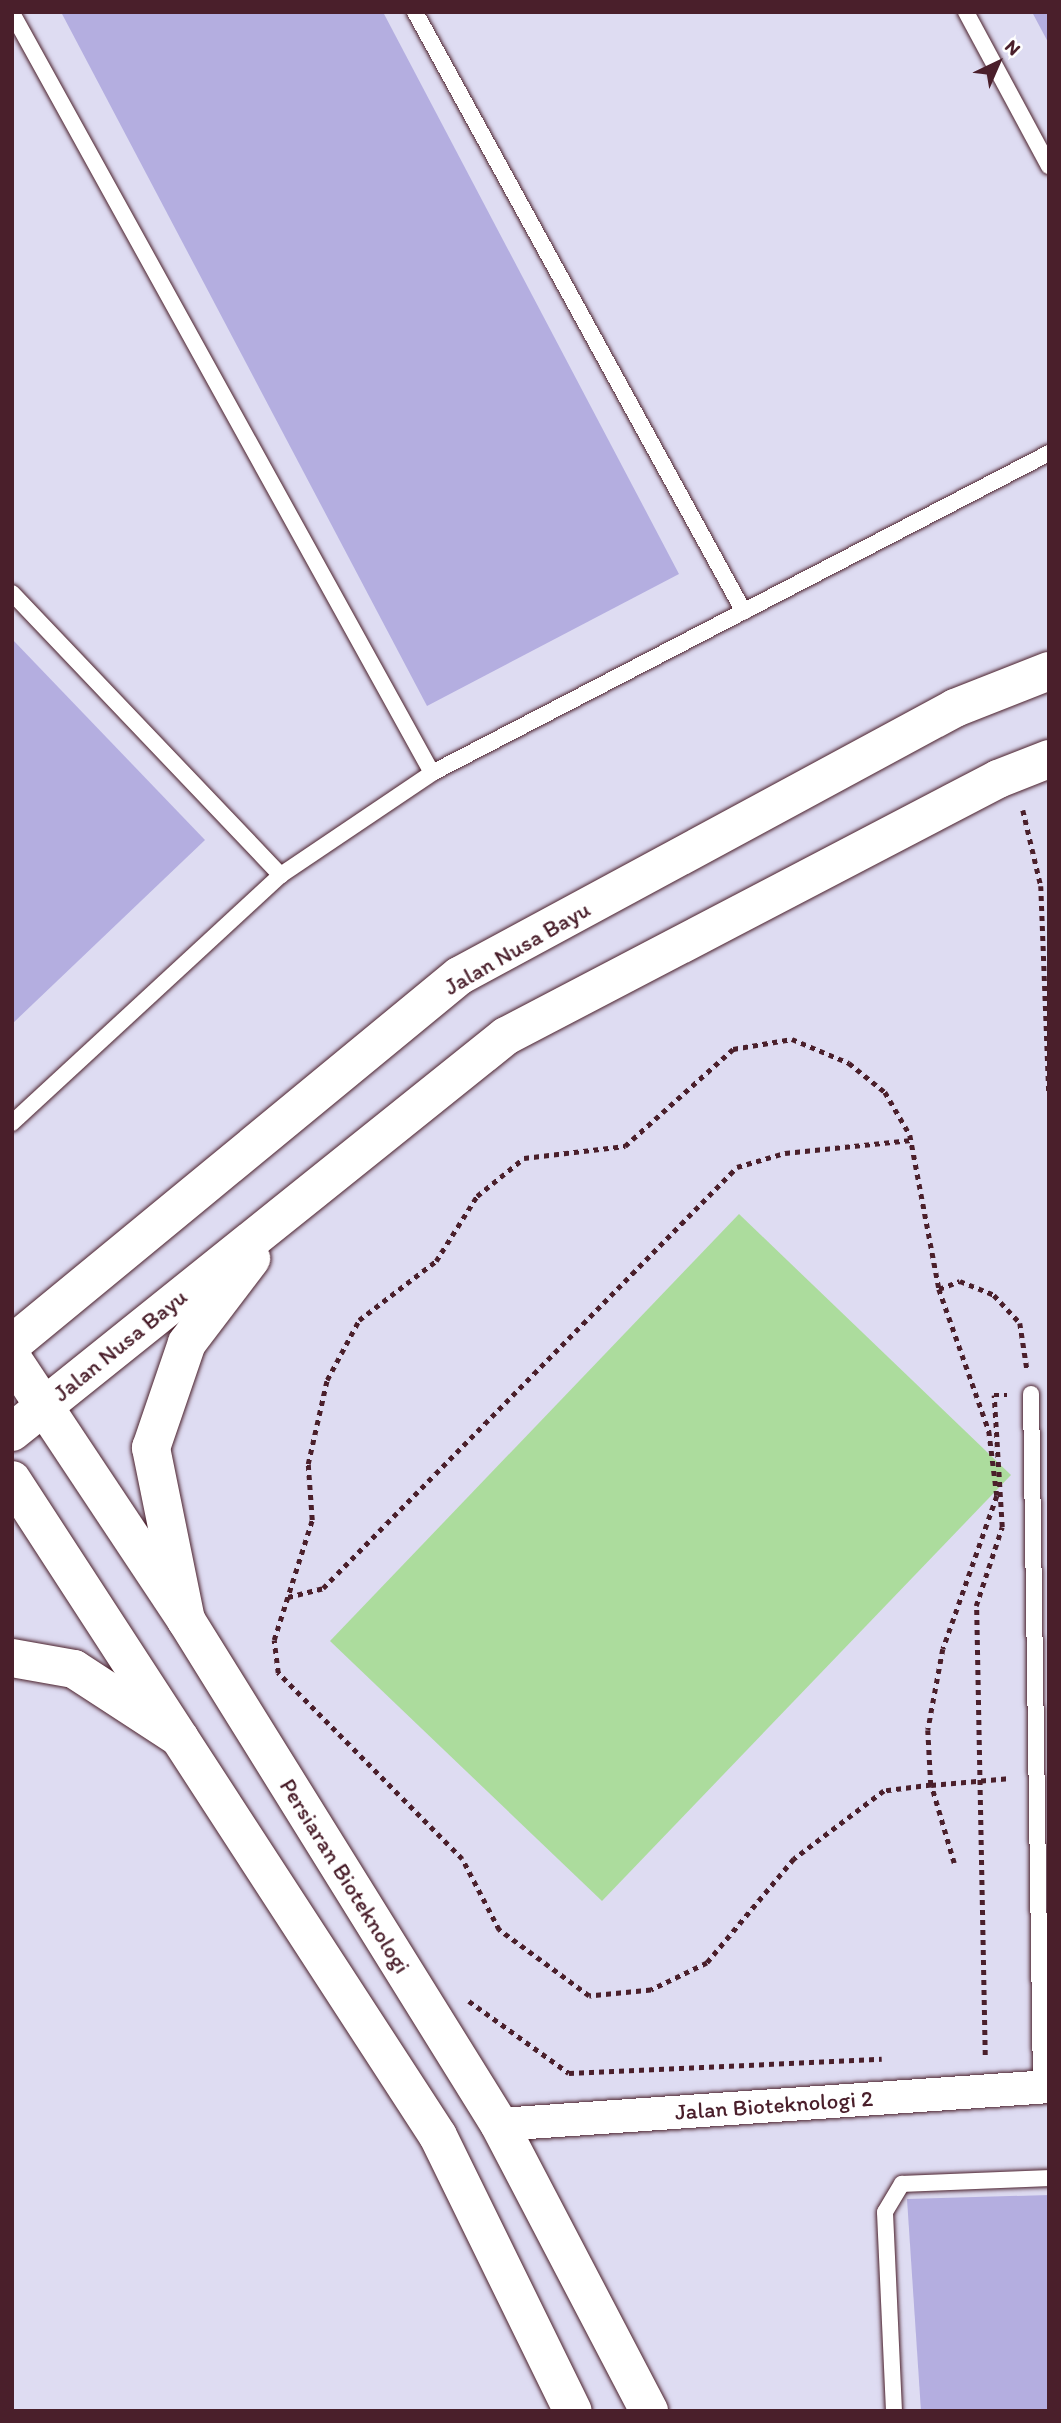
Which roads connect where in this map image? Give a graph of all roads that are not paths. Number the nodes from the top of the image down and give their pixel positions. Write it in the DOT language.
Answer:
graph roads {
  1 [pos="415,12"];
  2 [pos="966,12"];
  3 [pos="12,13"];
  4 [pos="1049,166"];
  5 [pos="1049,453"];
  6 [pos="12,593"];
  7 [pos="744,612"];
  8 [pos="1049,671"];
  9 [pos="1049,759"];
  10 [pos="432,773"];
  11 [pos="281,875"];
  12 [pos="12,1123"];
  13 [pos="289,1211"];
  14 [pos="12,1344"];
  15 [pos="12,1358"];
  16 [pos="1031,1394"];
  17 [pos="46,1405"];
  18 [pos="12,1432"];
  19 [pos="12,1480"];
  20 [pos="186,1620"];
  21 [pos="12,1658"];
  22 [pos="180,1738"];
  23 [pos="1045,2086"];
  24 [pos="499,2124"];
  25 [pos="1049,2178"];
  26 [pos="573,2411"];
  27 [pos="649,2411"];
  28 [pos="894,2411"];
  1 -- 7 [label="lane"];
  2 -- 4 [label="lane"];
  3 -- 10 [label="lane"];
  5 -- 7 [label="lane"];
  6 -- 11 [label="lane"];
  7 -- 10 [label="lane"];
  8 -- 14 [label="main road, Jalan Nusa Bayu"];
  9 -- 13 [label="main road, Jalan Nusa Bayu"];
  10 -- 11 [label="lane"];
  11 -- 12 [label="lane"];
  13 -- 17 [label="main road, Jalan Nusa Bayu"];
  13 -- 20 [label="main road"];
  15 -- 17 [label="main road, Persiaran Bioteknologi"];
  16 -- 23 [label="lane"];
  17 -- 18 [label="main road, Jalan Nusa Bayu"];
  17 -- 20 [label="main road, Persiaran Bioteknologi"];
  19 -- 22 [label="main road"];
  20 -- 24 [label="main road, Persiaran Bioteknologi"];
  21 -- 22 [label="main road"];
  22 -- 26 [label="main road"];
  23 -- 24 [label="street, Jalan Bioteknologi 2"];
  24 -- 27 [label="main road, Persiaran Bioteknologi"];
  25 -- 28 [label="lane"];
}
